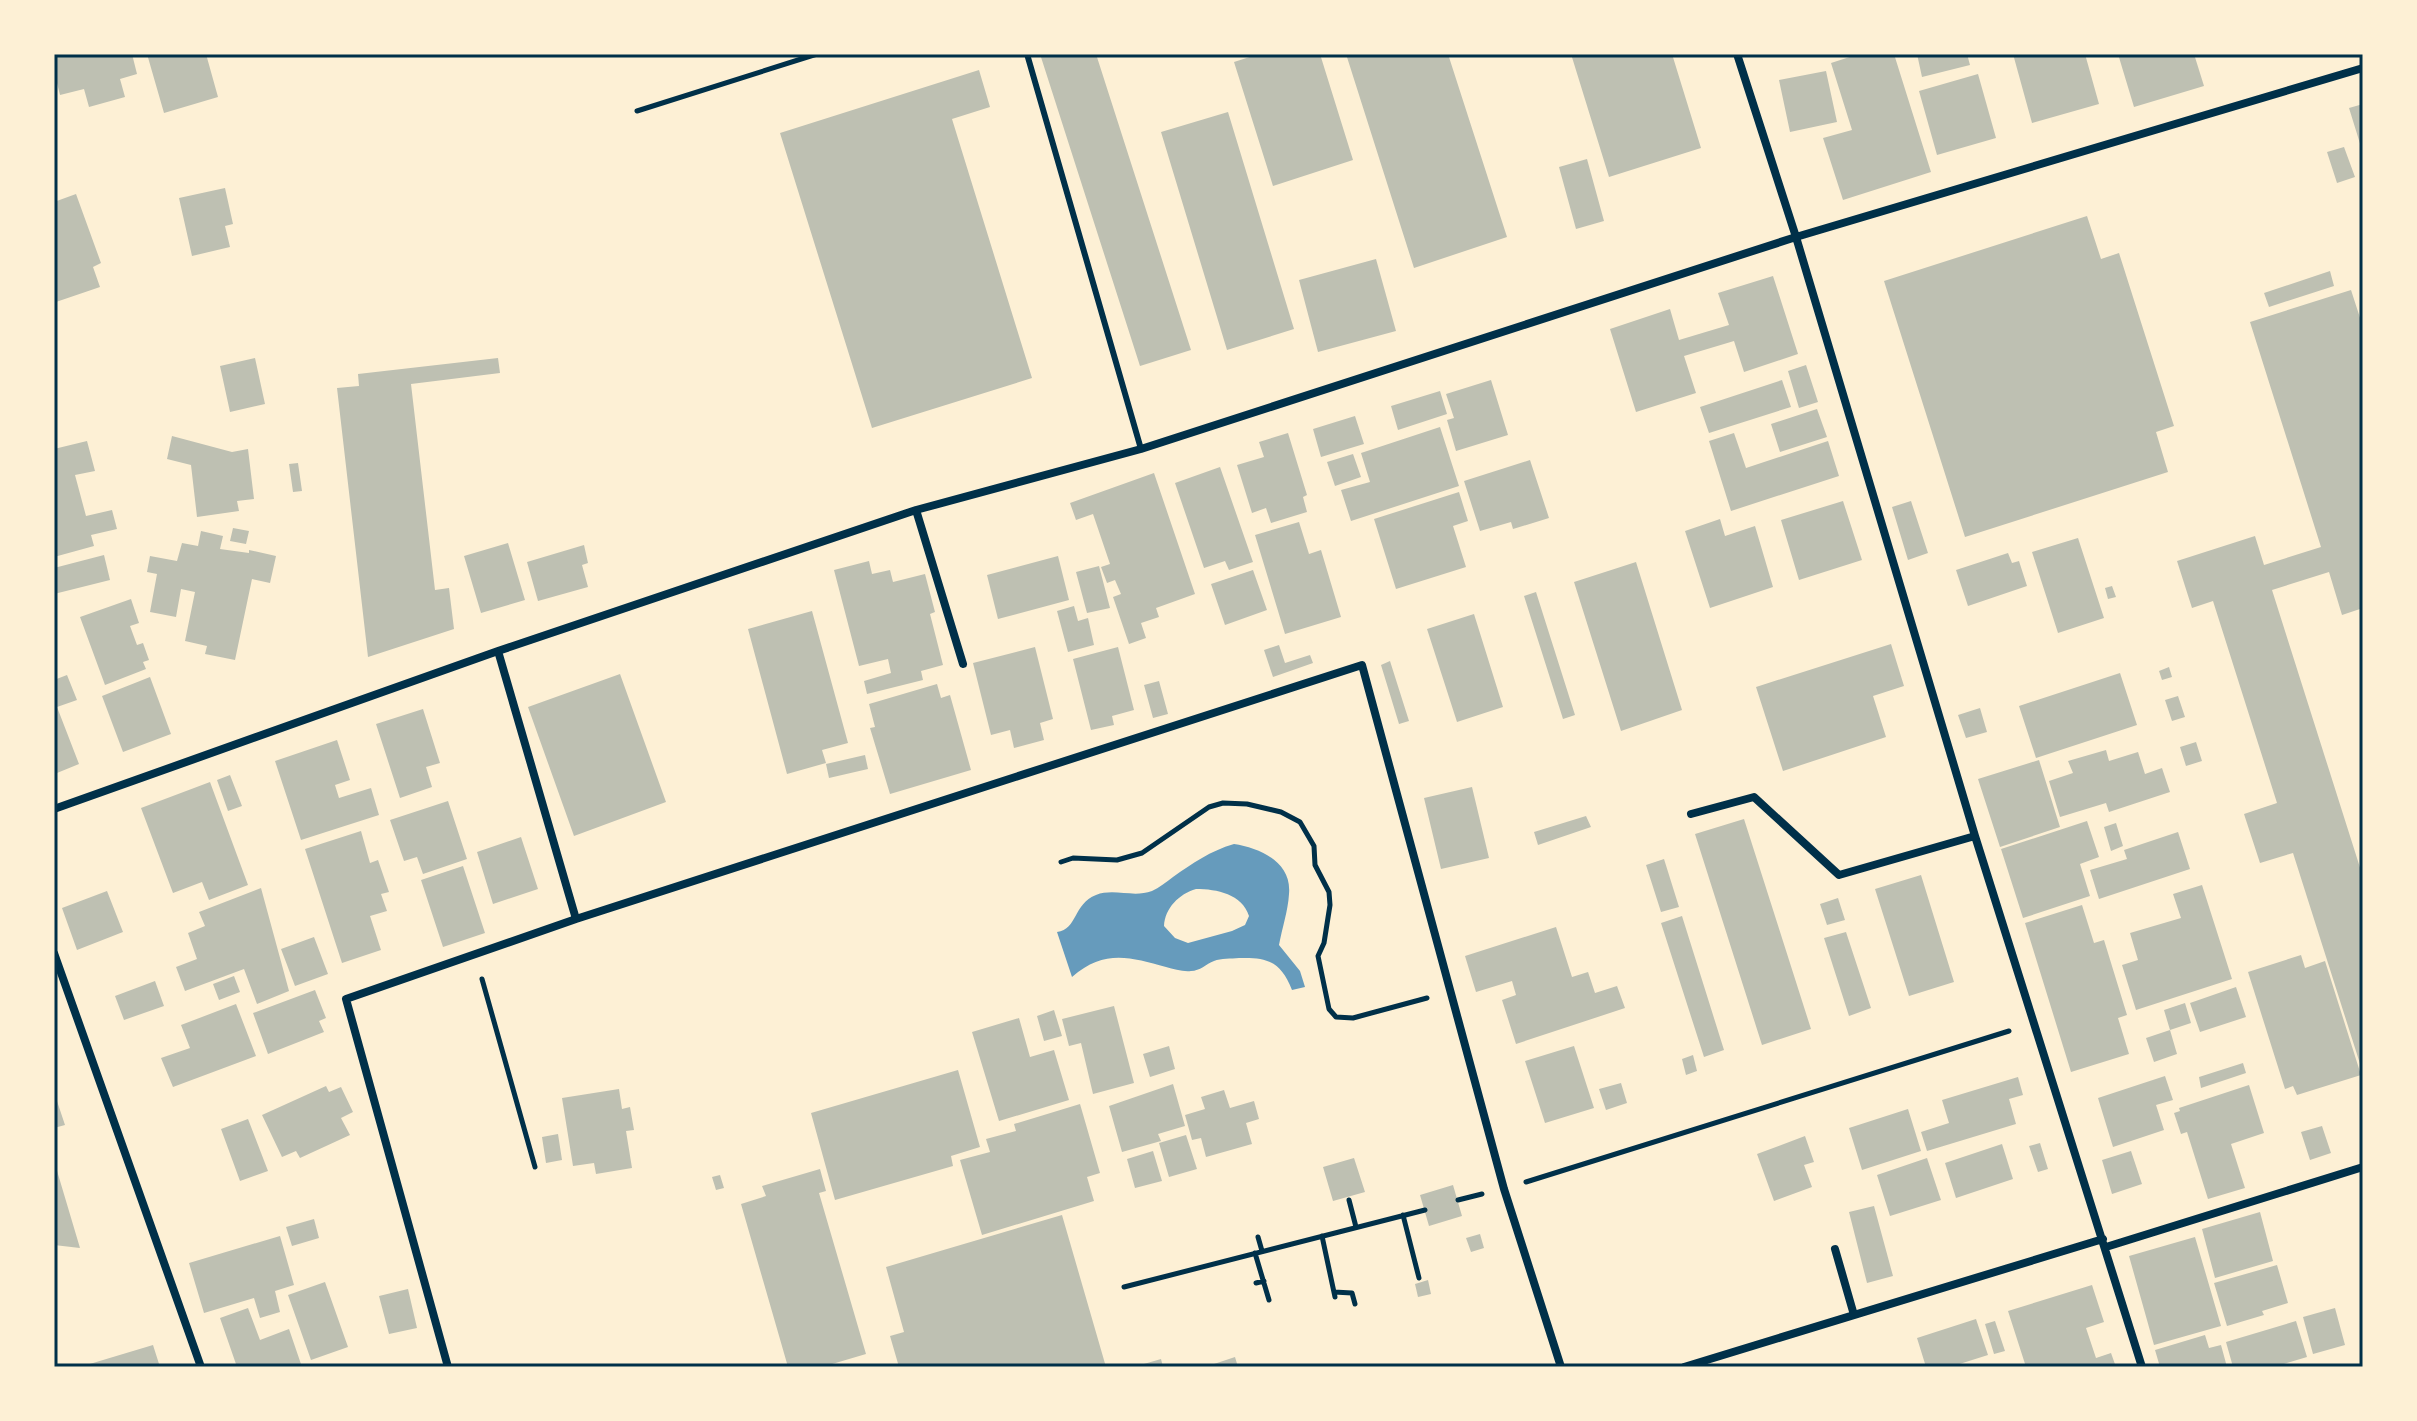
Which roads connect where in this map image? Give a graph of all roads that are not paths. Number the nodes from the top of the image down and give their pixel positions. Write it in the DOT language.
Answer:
graph roads {
  1 [pos="1027,54"];
  2 [pos="1737,54"];
  3 [pos="2363,68"];
  4 [pos="1796,237"];
  5 [pos="1141,449"];
  6 [pos="916,510"];
  7 [pos="498,651"];
  8 [pos="963,664"];
  9 [pos="54,809"];
  10 [pos="1691,814"];
  11 [pos="1975,836"];
  12 [pos="576,919"];
  13 [pos="54,953"];
  14 [pos="2363,1167"];
  15 [pos="2104,1243"];
  16 [pos="1835,1249"];
  17 [pos="1854,1315"];
  18 [pos="201,1367"];
  19 [pos="448,1367"];
  20 [pos="1561,1367"];
  21 [pos="1684,1367"];
  22 [pos="2142,1367"];
  1 -- 5 [label="lane"];
  2 -- 4 [label="street"];
  3 -- 4 [label="street"];
  4 -- 5 [label="street"];
  4 -- 11 [label="street"];
  5 -- 6 [label="street"];
  6 -- 7 [label="street"];
  6 -- 8 [label="street"];
  7 -- 9 [label="street"];
  7 -- 12 [label="street"];
  10 -- 11 [label="street"];
  11 -- 15 [label="street"];
  12 -- 19 [label="street"];
  12 -- 20 [label="street"];
  13 -- 18 [label="street"];
  14 -- 15 [label="street"];
  15 -- 17 [label="street"];
  15 -- 22 [label="street"];
  16 -- 17 [label="street"];
  17 -- 21 [label="street"];
}
